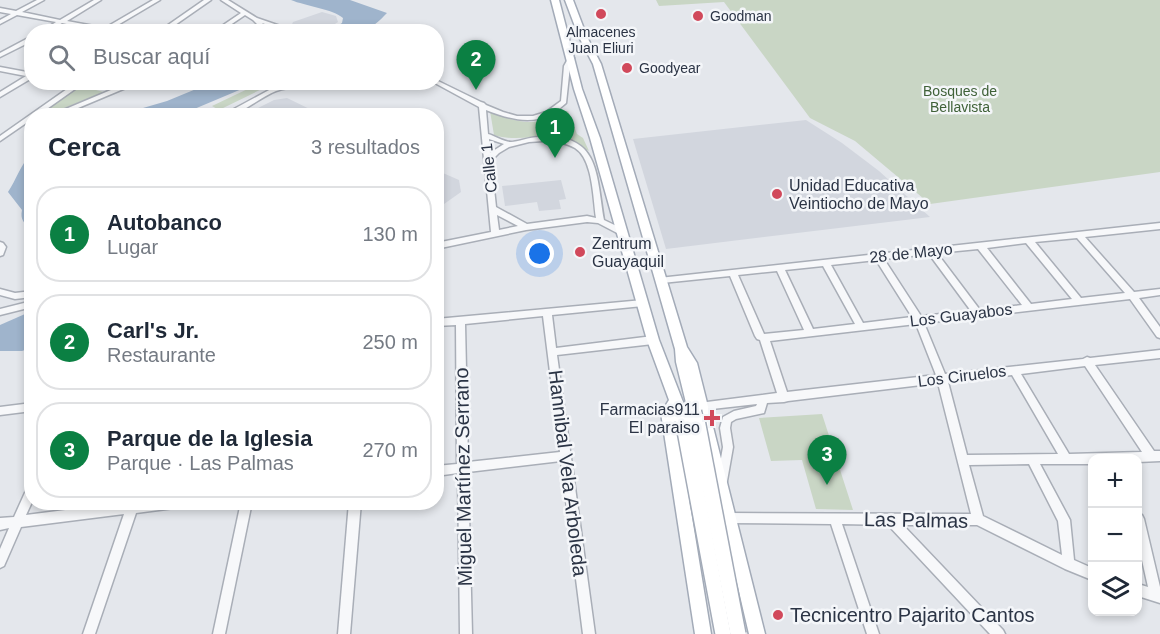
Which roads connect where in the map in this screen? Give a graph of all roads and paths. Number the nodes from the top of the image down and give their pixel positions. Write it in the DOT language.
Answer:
graph roads {
  1 [pos="41,0"];
  2 [pos="98,0"];
  3 [pos="143,0"];
  4 [pos="157,0"];
  5 [pos="208,0"];
  6 [pos="224,0"];
  7 [pos="555,0"];
  8 [pos="569,0"];
  9 [pos="0,9"];
  10 [pos="17,13"];
  11 [pos="132,13"];
  12 [pos="244,13"];
  13 [pos="255,19"];
  14 [pos="62,21"];
  15 [pos="0,22"];
  16 [pos="57,24"];
  17 [pos="76,24"];
  18 [pos="114,24"];
  19 [pos="172,24"];
  20 [pos="227,24"];
  21 [pos="261,24"];
  22 [pos="271,24"];
  23 [pos="24,42"];
  24 [pos="0,55"];
  25 [pos="571,58"];
  26 [pos="0,69"];
  27 [pos="24,74"];
  28 [pos="24,80"];
  29 [pos="444,86"];
  30 [pos="70,90"];
  31 [pos="117,90"];
  32 [pos="273,90"];
  33 [pos="0,95"];
  34 [pos="482,104"];
  35 [pos="44,108"];
  36 [pos="72,108"];
  37 [pos="239,108"];
  38 [pos="24,122"];
  39 [pos="24,128"];
  40 [pos="485,135"];
  41 [pos="0,139"];
  42 [pos="513,145"];
  43 [pos="488,161"];
  44 [pos="493,209"];
  45 [pos="600,221"];
  46 [pos="1160,226"];
  47 [pos="526,227"];
  48 [pos="622,232"];
  49 [pos="495,233"];
  50 [pos="1079,235"];
  51 [pos="1028,240"];
  52 [pos="444,244"];
  53 [pos="0,245"];
  54 [pos="980,245"];
  55 [pos="931,251"];
  56 [pos="0,253"];
  57 [pos="878,256"];
  58 [pos="825,262"];
  59 [pos="780,268"];
  60 [pos="733,272"];
  61 [pos="662,280"];
  62 [pos="1160,291"];
  63 [pos="0,292"];
  64 [pos="24,295"];
  65 [pos="1133,296"];
  66 [pos="1079,302"];
  67 [pos="643,303"];
  68 [pos="24,306"];
  69 [pos="1029,307"];
  70 [pos="0,312"];
  71 [pos="547,312"];
  72 [pos="978,313"];
  73 [pos="460,321"];
  74 [pos="919,321"];
  75 [pos="444,322"];
  76 [pos="861,327"];
  77 [pos="810,333"];
  78 [pos="1160,334"];
  79 [pos="763,338"];
  80 [pos="653,340"];
  81 [pos="552,352"];
  82 [pos="1160,354"];
  83 [pos="1087,361"];
  84 [pos="1014,370"];
  85 [pos="942,379"];
  86 [pos="784,398"];
  87 [pos="676,400"];
  88 [pos="763,400"];
  89 [pos="24,408"];
  90 [pos="0,411"];
  91 [pos="694,412"];
  92 [pos="566,456"];
  93 [pos="1156,457"];
  94 [pos="1066,459"];
  95 [pos="1088,459"];
  96 [pos="964,460"];
  97 [pos="1033,461"];
  98 [pos="463,468"];
  99 [pos="444,470"];
  100 [pos="722,485"];
  101 [pos="24,508"];
  102 [pos="104,510"];
  103 [pos="132,510"];
  104 [pos="245,510"];
  105 [pos="355,510"];
  106 [pos="728,518"];
  107 [pos="835,519"];
  108 [pos="891,519"];
  109 [pos="978,520"];
  110 [pos="18,522"];
  111 [pos="0,524"];
  112 [pos="1142,537"];
  113 [pos="0,562"];
  114 [pos="1070,565"];
  115 [pos="1088,572"];
  116 [pos="1142,591"];
  117 [pos="1158,596"];
  118 [pos="749,598"];
  119 [pos="701,606"];
  120 [pos="89,634"];
  121 [pos="219,634"];
  122 [pos="344,634"];
  123 [pos="466,634"];
  124 [pos="589,634"];
  125 [pos="703,634"];
  126 [pos="723,634"];
  127 [pos="738,634"];
  128 [pos="757,634"];
  129 [pos="873,634"];
  130 [pos="999,634"];
  1 -- 10 [label="street"];
  2 -- 14 [label="street"];
  3 -- 11 [label="street"];
  4 -- 11 [label="street"];
  5 -- 19 [label="street"];
  6 -- 12 [label="street"];
  7 -- 25 [label="main road"];
  8 -- 61 [label="main road"];
  9 -- 10 [label="street"];
  10 -- 14 [label="street"];
  10 -- 15 [label="street"];
  11 -- 18 [label="street"];
  12 -- 13 [label="street"];
  12 -- 20 [label="street"];
  13 -- 21 [label="street"];
  13 -- 22 [label="street"];
  14 -- 16 [label="street"];
  14 -- 17 [label="street"];
  23 -- 24 [label="street"];
  25 -- 34 [label="street"];
  25 -- 48 [label="main road"];
  26 -- 27 [label="street"];
  28 -- 33 [label="street"];
  29 -- 34 [label="street"];
  30 -- 35 [label="street"];
  31 -- 36 [label="street"];
  32 -- 37 [label="street"];
  34 -- 40 [label="street, Calle 1"];
  38 -- 41 [label="street"];
  39 -- 41 [label="street"];
  40 -- 42 [label="street"];
  40 -- 43 [label="street, Calle 1"];
  42 -- 43 [label="street"];
  42 -- 45 [label="street"];
  43 -- 44 [label="street, Calle 1"];
  44 -- 47 [label="street"];
  44 -- 49 [label="street, Calle 1"];
  45 -- 47 [label="street"];
  45 -- 48 [label="street"];
  46 -- 50 [label="street, 28 de Mayo"];
  47 -- 49 [label="street"];
  48 -- 67 [label="main road"];
  49 -- 52 [label="street"];
  50 -- 51 [label="street, 28 de Mayo"];
  50 -- 65 [label="street"];
  51 -- 54 [label="street, 28 de Mayo"];
  51 -- 66 [label="street"];
  53 -- 56 [label="street"];
  54 -- 55 [label="street, 28 de Mayo"];
  54 -- 69 [label="street"];
  55 -- 57 [label="street, 28 de Mayo"];
  55 -- 72 [label="street"];
  57 -- 58 [label="street, 28 de Mayo"];
  57 -- 74 [label="street"];
  58 -- 59 [label="street, 28 de Mayo"];
  58 -- 76 [label="street"];
  59 -- 60 [label="street, 28 de Mayo"];
  59 -- 77 [label="street"];
  60 -- 61 [label="street, 28 de Mayo"];
  60 -- 79 [label="street"];
  61 -- 91 [label="main road"];
  62 -- 65 [label="street, Los Guayabos"];
  63 -- 64 [label="street"];
  65 -- 66 [label="street, Los Guayabos"];
  65 -- 78 [label="street"];
  66 -- 69 [label="street, Los Guayabos"];
  67 -- 71 [label="street"];
  67 -- 80 [label="main road"];
  68 -- 70 [label="street"];
  69 -- 72 [label="street, Los Guayabos"];
  71 -- 73 [label="street"];
  71 -- 81 [label="street, Hannibal Vela Arboleda"];
  72 -- 74 [label="street, Los Guayabos"];
  73 -- 75 [label="street"];
  73 -- 98 [label="street, Miguel Martínez Serrano"];
  74 -- 76 [label="street, Los Guayabos"];
  74 -- 85 [label="street"];
  76 -- 77 [label="street, Los Guayabos"];
  77 -- 79 [label="street, Los Guayabos"];
  79 -- 86 [label="street"];
  80 -- 81 [label="street"];
  80 -- 87 [label="main road"];
  81 -- 92 [label="street, Hannibal Vela Arboleda"];
  82 -- 83 [label="street, Los Ciruelos"];
  83 -- 84 [label="street, Los Ciruelos"];
  83 -- 93 [label="street"];
  84 -- 85 [label="street, Los Ciruelos"];
  84 -- 94 [label="street"];
  85 -- 86 [label="street, Los Ciruelos"];
  85 -- 96 [label="street"];
  86 -- 88 [label="street, Los Ciruelos"];
  87 -- 91 [label="main road"];
  87 -- 119 [label="main road"];
  88 -- 91 [label="street, Los Ciruelos"];
  88 -- 100 [label="street, Los Ciruelos"];
  89 -- 90 [label="street"];
  91 -- 100 [label="main road"];
  91 -- 126 [label="main road, bridge"];
  91 -- 127 [label="main road, bridge"];
  92 -- 98 [label="street"];
  92 -- 124 [label="street, Hannibal Vela Arboleda"];
  94 -- 95 [label="street"];
  94 -- 97 [label="street"];
  96 -- 97 [label="street"];
  96 -- 109 [label="street"];
  97 -- 114 [label="street"];
  98 -- 99 [label="street"];
  98 -- 123 [label="street, Miguel Martínez Serrano"];
  100 -- 106 [label="main road"];
  101 -- 110 [label="street"];
  102 -- 110 [label="street"];
  103 -- 120 [label="street"];
  104 -- 121 [label="street"];
  105 -- 122 [label="street"];
  106 -- 107 [label="street, Las Palmas"];
  106 -- 118 [label="main road"];
  107 -- 108 [label="street, Las Palmas"];
  107 -- 129 [label="street"];
  108 -- 109 [label="street, Las Palmas"];
  108 -- 130 [label="street"];
  109 -- 114 [label="street, Las Palmas"];
  110 -- 111 [label="street"];
  110 -- 113 [label="street"];
  112 -- 117 [label="street"];
  114 -- 115 [label="street, Las Palmas"];
  116 -- 117 [label="street"];
  118 -- 119 [label="main road"];
  118 -- 128 [label="main road"];
  119 -- 125 [label="main road"];
}
